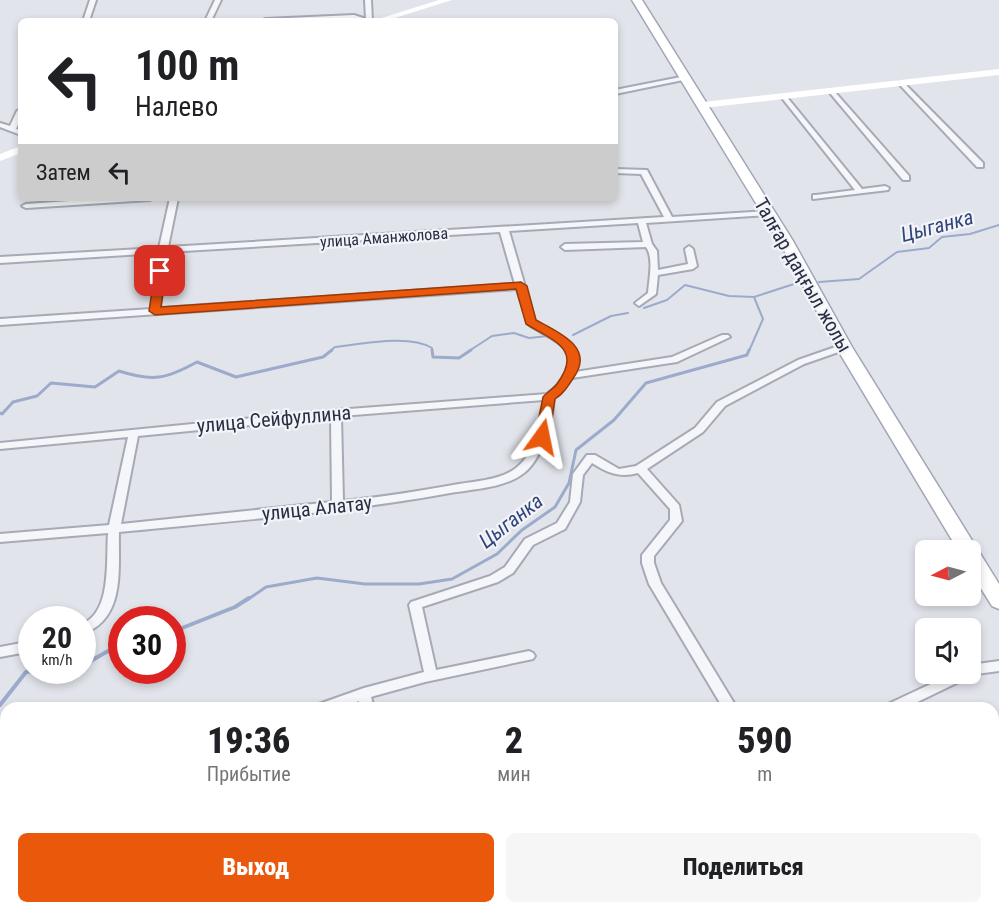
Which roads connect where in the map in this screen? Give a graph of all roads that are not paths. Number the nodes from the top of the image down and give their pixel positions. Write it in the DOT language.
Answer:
graph roads {
  1 [pos="93,0"];
  2 [pos="218,0"];
  3 [pos="368,0"];
  4 [pos="448,0"];
  5 [pos="637,0"];
  6 [pos="87,18"];
  7 [pos="209,18"];
  8 [pos="332,18"];
  9 [pos="357,18"];
  10 [pos="369,18"];
  11 [pos="386,18"];
  12 [pos="999,72"];
  13 [pos="686,78"];
  14 [pos="901,83"];
  15 [pos="618,91"];
  16 [pos="831,92"];
  17 [pos="784,97"];
  18 [pos="703,105"];
  19 [pos="18,117"];
  20 [pos="0,125"];
  21 [pos="12,129"];
  22 [pos="18,132"];
  23 [pos="18,150"];
  24 [pos="0,158"];
  25 [pos="980,165"];
  26 [pos="618,171"];
  27 [pos="906,178"];
  28 [pos="885,188"];
  29 [pos="860,191"];
  30 [pos="816,197"];
  31 [pos="76,201"];
  32 [pos="173,201"];
  33 [pos="26,206"];
  34 [pos="769,213"];
  35 [pos="669,219"];
  36 [pos="640,221"];
  37 [pos="504,230"];
  38 [pos="648,244"];
  39 [pos="565,247"];
  40 [pos="689,249"];
  41 [pos="163,251"];
  42 [pos="0,260"];
  43 [pos="654,273"];
  44 [pos="521,286"];
  45 [pos="639,303"];
  46 [pos="155,311"];
  47 [pos="0,322"];
  48 [pos="725,337"];
  49 [pos="844,347"];
  50 [pos="568,376"];
  51 [pos="549,397"];
  52 [pos="336,413"];
  53 [pos="134,432"];
  54 [pos="0,446"];
  55 [pos="640,468"];
  56 [pos="338,505"];
  57 [pos="114,529"];
  58 [pos="0,538"];
  59 [pos="962,540"];
  60 [pos="981,572"];
  61 [pos="999,601"];
  62 [pos="96,622"];
  63 [pos="18,649"];
  64 [pos="0,652"];
  65 [pos="529,656"];
  66 [pos="999,666"];
  67 [pos="981,668"];
  68 [pos="431,674"];
  69 [pos="942,684"];
  70 [pos="364,693"];
  71 [pos="340,702"];
  72 [pos="366,702"];
  73 [pos="726,702"];
  74 [pos="905,702"];
  1 -- 6 [label="street"];
  2 -- 7 [label="street"];
  3 -- 10 [label="street"];
  4 -- 11 [label="street"];
  5 -- 13 [label="main road, Талғар даңғыл жолы"];
  8 -- 9 [label="street"];
  12 -- 14 [label="street"];
  13 -- 15 [label="street"];
  13 -- 18 [label="main road, Талғар даңғыл жолы"];
  14 -- 16 [label="street"];
  14 -- 25 [label="street"];
  16 -- 17 [label="street"];
  16 -- 27 [label="street"];
  17 -- 18 [label="street"];
  17 -- 29 [label="street"];
  18 -- 34 [label="main road, Талғар даңғыл жолы"];
  19 -- 21 [label="street"];
  20 -- 21 [label="street"];
  21 -- 22 [label="street"];
  23 -- 24 [label="street"];
  26 -- 35 [label="street"];
  28 -- 29 [label="street"];
  29 -- 30 [label="street"];
  31 -- 33 [label="street"];
  32 -- 41 [label="street"];
  34 -- 35 [label="street, улица Аманжолова"];
  34 -- 49 [label="main road, Талғар даңғыл жолы"];
  35 -- 36 [label="street, улица Аманжолова"];
  36 -- 37 [label="street, улица Аманжолова"];
  36 -- 38 [label="street"];
  37 -- 41 [label="street, улица Аманжолова"];
  37 -- 44 [label="street"];
  38 -- 39 [label="street"];
  38 -- 43 [label="street"];
  40 -- 43 [label="street"];
  41 -- 42 [label="street, улица Аманжолова"];
  41 -- 46 [label="street"];
  43 -- 45 [label="street"];
  44 -- 46 [label="street"];
  44 -- 50 [label="street"];
  46 -- 47 [label="street"];
  48 -- 50 [label="street"];
  49 -- 55 [label="street"];
  49 -- 59 [label="main road, Талғар даңғыл жолы"];
  50 -- 51 [label="street"];
  51 -- 52 [label="street, улица Сейфуллина"];
  51 -- 56 [label="street, улица Алатау"];
  52 -- 53 [label="street, улица Сейфуллина"];
  52 -- 56 [label="street"];
  53 -- 54 [label="street, улица Сейфуллина"];
  53 -- 57 [label="street"];
  55 -- 68 [label="street"];
  55 -- 73 [label="street"];
  56 -- 57 [label="street, улица Алатау"];
  57 -- 58 [label="street, улица Алатау"];
  57 -- 62 [label="street"];
  60 -- 61 [label="main road"];
  63 -- 64 [label="street"];
  65 -- 68 [label="street"];
  66 -- 67 [label="street"];
  68 -- 70 [label="street"];
  69 -- 74 [label="street"];
  70 -- 71 [label="street"];
  70 -- 72 [label="street"];
}
